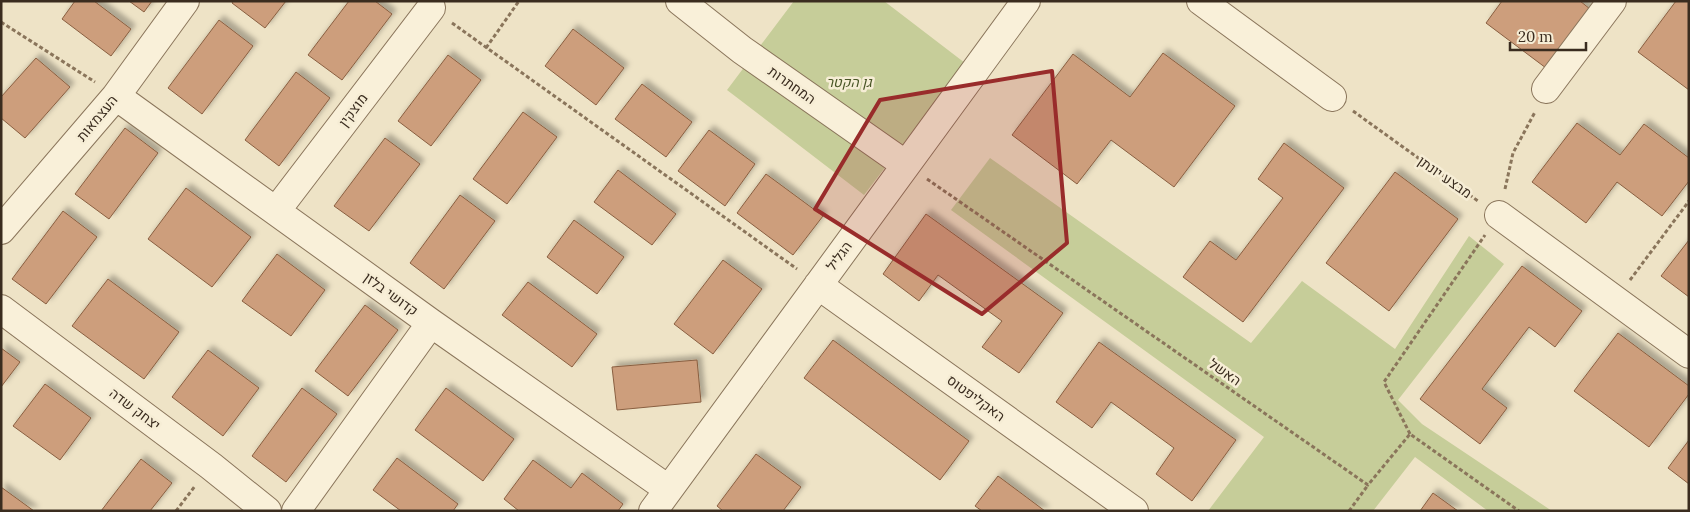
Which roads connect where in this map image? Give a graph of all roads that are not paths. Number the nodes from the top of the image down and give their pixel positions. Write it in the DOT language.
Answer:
graph roads {
  1 [pos="186,1"];
  2 [pos="680,1"];
  3 [pos="1026,1"];
  4 [pos="1201,1"];
  5 [pos="1612,1"];
  6 [pos="430,8"];
  7 [pos="1546,89"];
  8 [pos="116,96"];
  9 [pos="1332,97"];
  10 [pos="906,165"];
  11 [pos="276,211"];
  12 [pos="1499,215"];
  13 [pos="1,230"];
  14 [pos="818,284"];
  15 [pos="1,309"];
  16 [pos="432,323"];
  17 [pos="1689,354"];
  18 [pos="657,505"];
  19 [pos="267,511"];
  20 [pos="296,511"];
  21 [pos="1134,511"];
  1 -- 8 [label="street, העצמאות"];
  2 -- 10 [label="street, המחתרות"];
  3 -- 10 [label="street, הגליל"];
  4 -- 9 [label="street"];
  5 -- 7 [label="street"];
  6 -- 11 [label="street, מוצקין"];
  8 -- 11 [label="street, קדושי בלזן"];
  8 -- 13 [label="street, העצמאות"];
  10 -- 14 [label="street, הגליל"];
  11 -- 16 [label="street, קדושי בלזן"];
  12 -- 17 [label="street"];
  14 -- 18 [label="street, הגליל"];
  14 -- 21 [label="street, האקליפטוס"];
  15 -- 19 [label="street, יצחק שדה"];
  16 -- 18 [label="street, קדושי בלזן"];
  16 -- 20 [label="street"];
}
